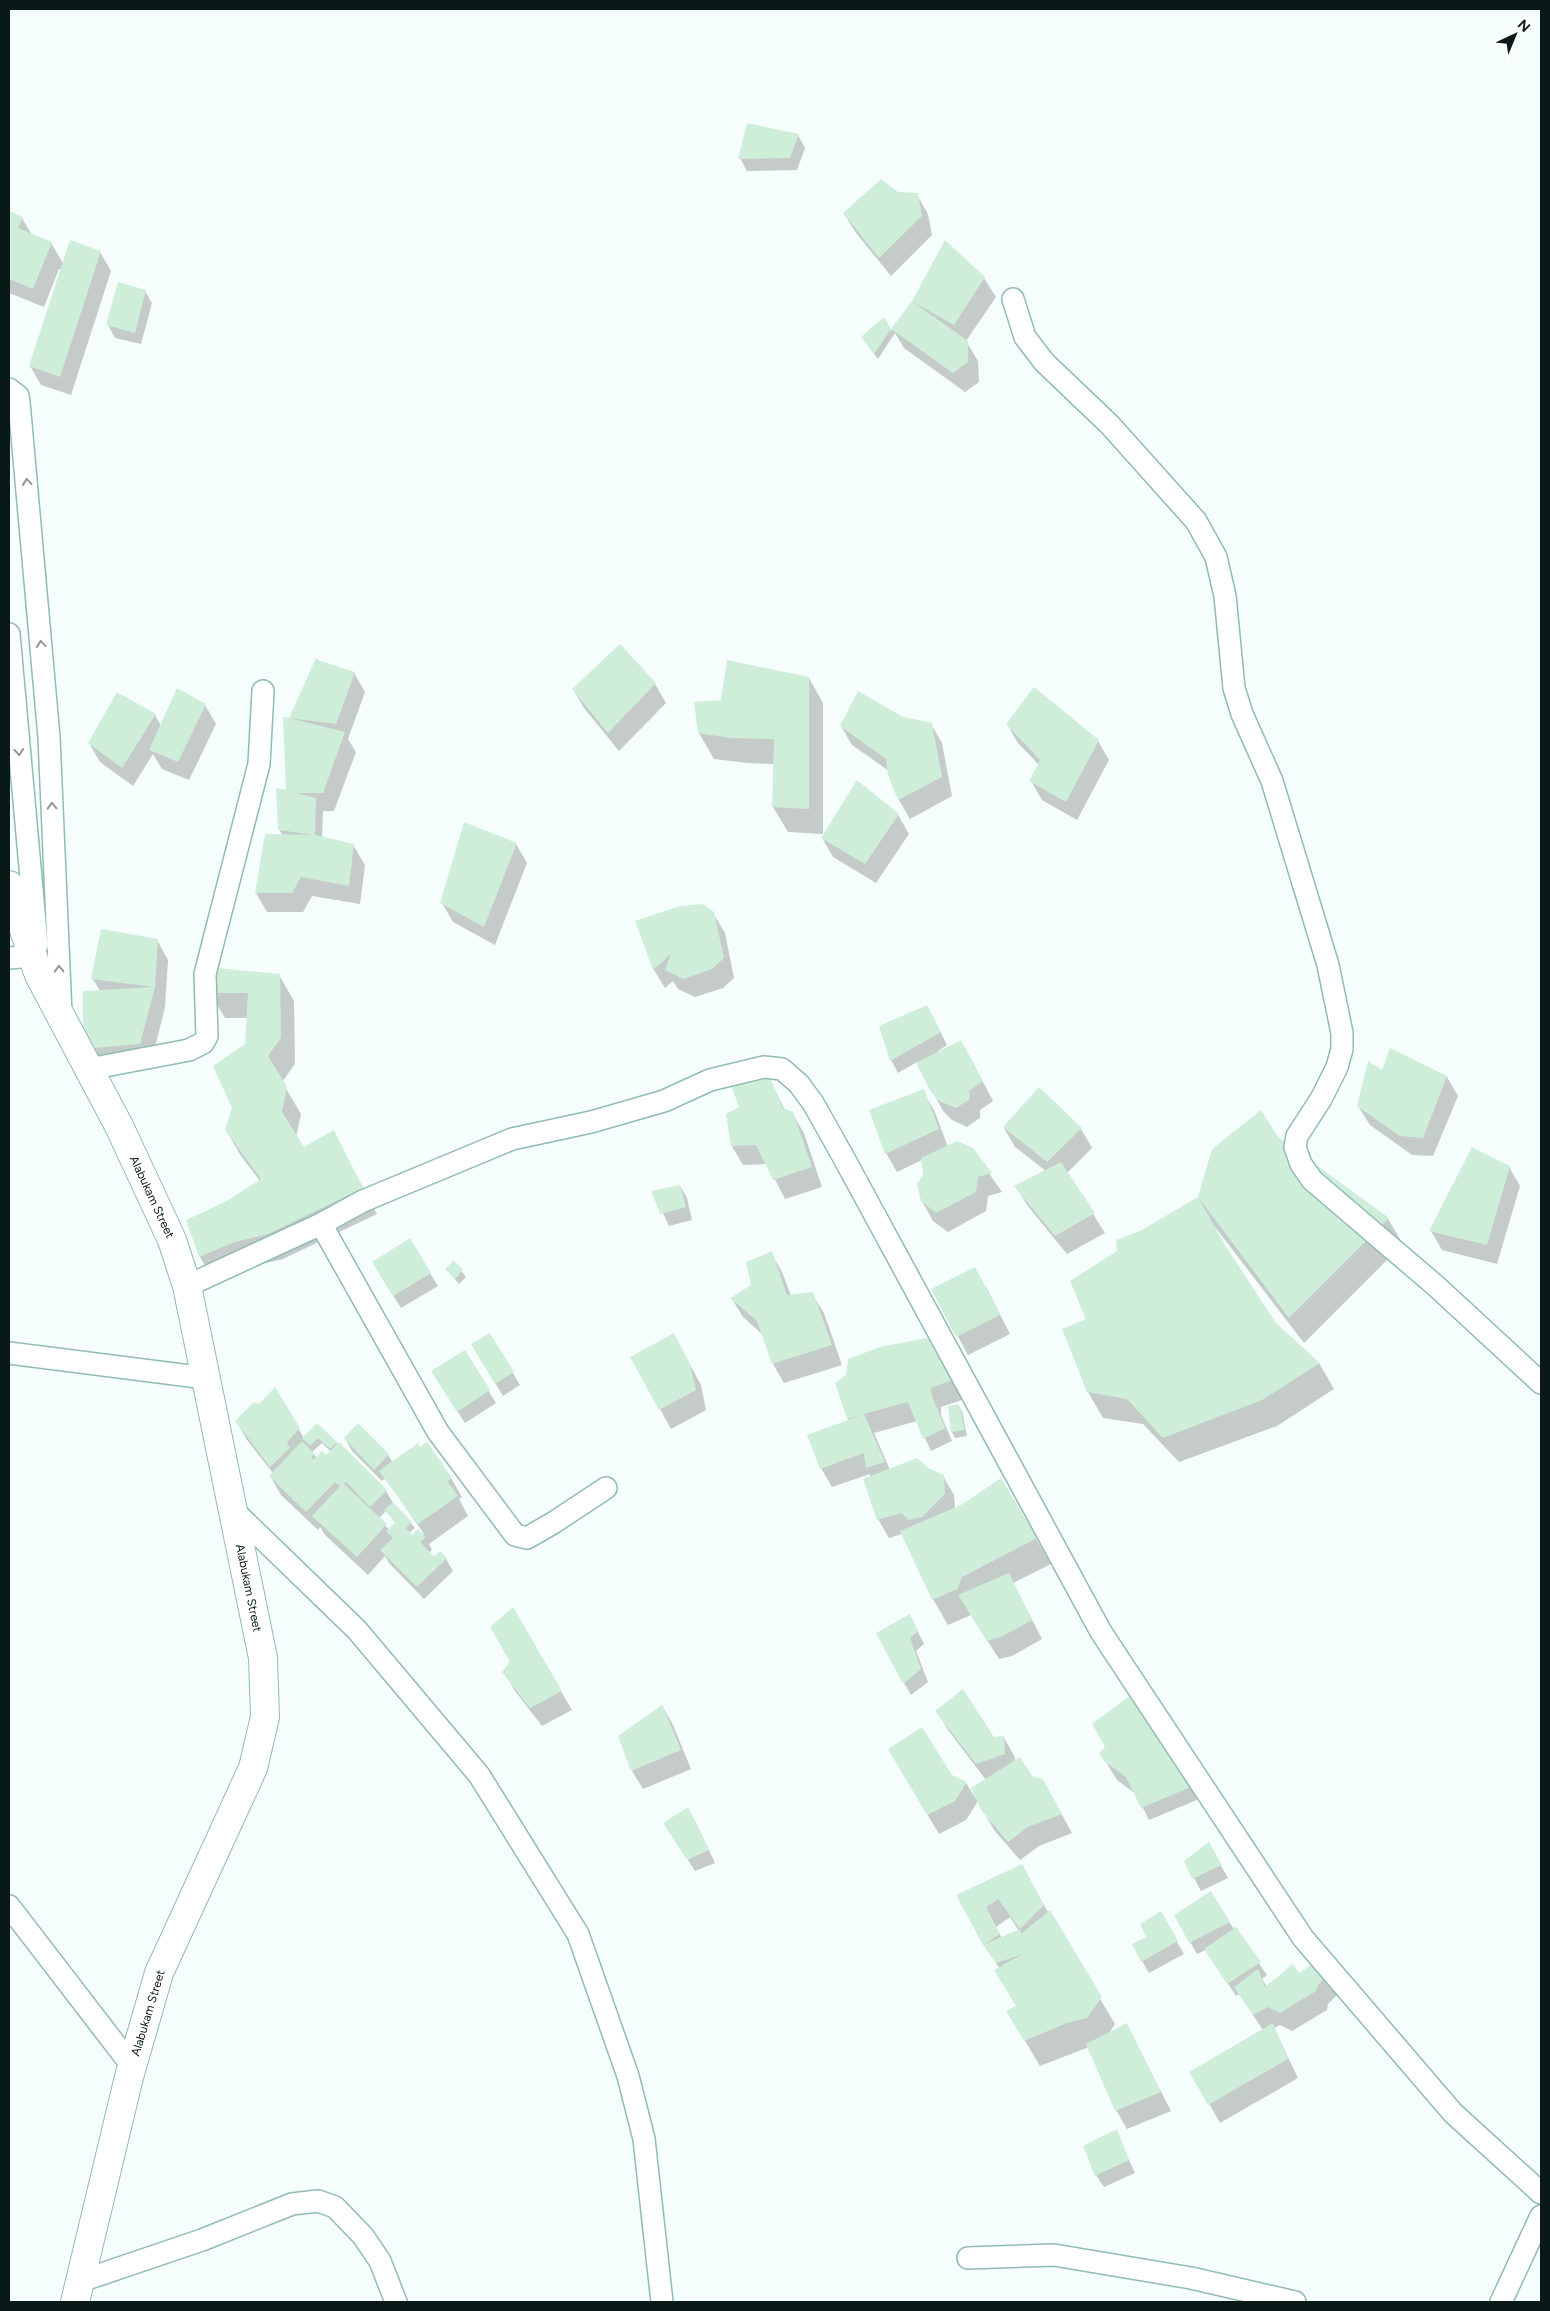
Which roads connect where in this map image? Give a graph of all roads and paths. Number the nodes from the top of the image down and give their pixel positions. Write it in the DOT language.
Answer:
graph roads {
  1 [pos="1013,299"];
  2 [pos="9,389"];
  3 [pos="9,634"];
  4 [pos="263,691"];
  5 [pos="9,885"];
  6 [pos="27,963"];
  7 [pos="61,1017"];
  8 [pos="89,1068"];
  9 [pos="321,1224"];
  10 [pos="187,1286"];
  11 [pos="9,1353"];
  12 [pos="206,1378"];
  13 [pos="1541,1383"];
  14 [pos="606,1488"];
  15 [pos="235,1512"];
  16 [pos="9,1906"];
  17 [pos="132,2066"];
  18 [pos="1541,2193"];
  19 [pos="1541,2216"];
  20 [pos="968,2258"];
  21 [pos="78,2292"];
  22 [pos="396,2302"];
  23 [pos="662,2302"];
  24 [pos="1296,2302"];
  25 [pos="1501,2302"];
  1 -- 13 [label="street"];
  7 -- 2 [label="street, one-way"];
  3 -- 6 [label="street, one-way"];
  4 -- 8 [label="street"];
  5 -- 6 [label="street, Alabukam Street"];
  6 -- 7 [label="street, Alabukam Street"];
  7 -- 8 [label="street, Alabukam Street"];
  8 -- 10 [label="street, Alabukam Street"];
  9 -- 10 [label="street"];
  9 -- 14 [label="street"];
  9 -- 18 [label="street"];
  10 -- 12 [label="street, Alabukam Street"];
  11 -- 12 [label="street"];
  12 -- 15 [label="street, Alabukam Street"];
  15 -- 17 [label="street, Alabukam Street"];
  15 -- 23 [label="street"];
  16 -- 17 [label="street"];
  17 -- 21 [label="street, Alabukam Street"];
  19 -- 25 [label="street"];
  20 -- 24 [label="street"];
  21 -- 22 [label="street"];
}
